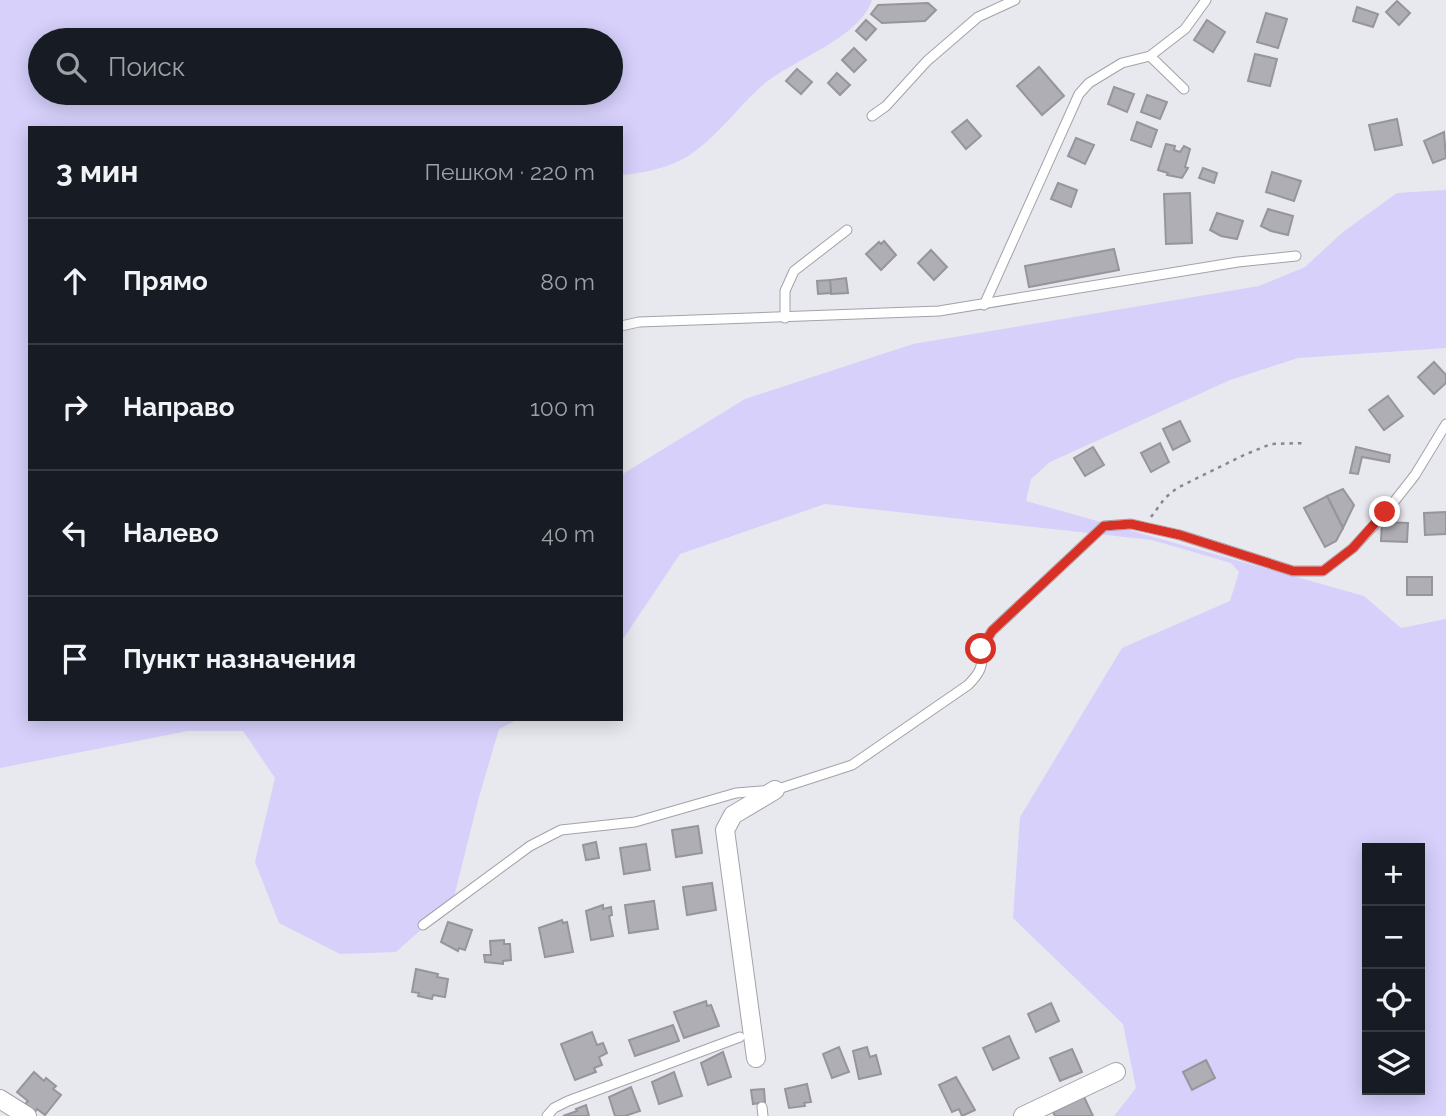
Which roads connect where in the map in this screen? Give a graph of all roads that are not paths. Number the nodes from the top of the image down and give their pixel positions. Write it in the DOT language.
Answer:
graph roads {
  1 [pos="1015,0"];
  2 [pos="1206,0"];
  3 [pos="1150,56"];
  4 [pos="1185,89"];
  5 [pos="872,116"];
  6 [pos="847,230"];
  7 [pos="1296,256"];
  8 [pos="984,305"];
  9 [pos="785,318"];
  10 [pos="623,326"];
  11 [pos="1446,424"];
  12 [pos="775,790"];
  13 [pos="423,925"];
  14 [pos="740,1037"];
  15 [pos="756,1058"];
  16 [pos="1116,1072"];
  17 [pos="0,1099"];
  18 [pos="27,1116"];
  19 [pos="547,1116"];
  20 [pos="1023,1116"];
  1 -- 5 [label="lane"];
  2 -- 3 [label="lane"];
  3 -- 4 [label="lane"];
  3 -- 8 [label="lane"];
  6 -- 9 [label="lane"];
  7 -- 8 [label="lane"];
  8 -- 9 [label="lane"];
  9 -- 10 [label="lane"];
  11 -- 12 [label="lane"];
  12 -- 13 [label="lane"];
  12 -- 15 [label="street"];
  14 -- 19 [label="lane"];
  16 -- 20 [label="street"];
  17 -- 18 [label="street"];
}
